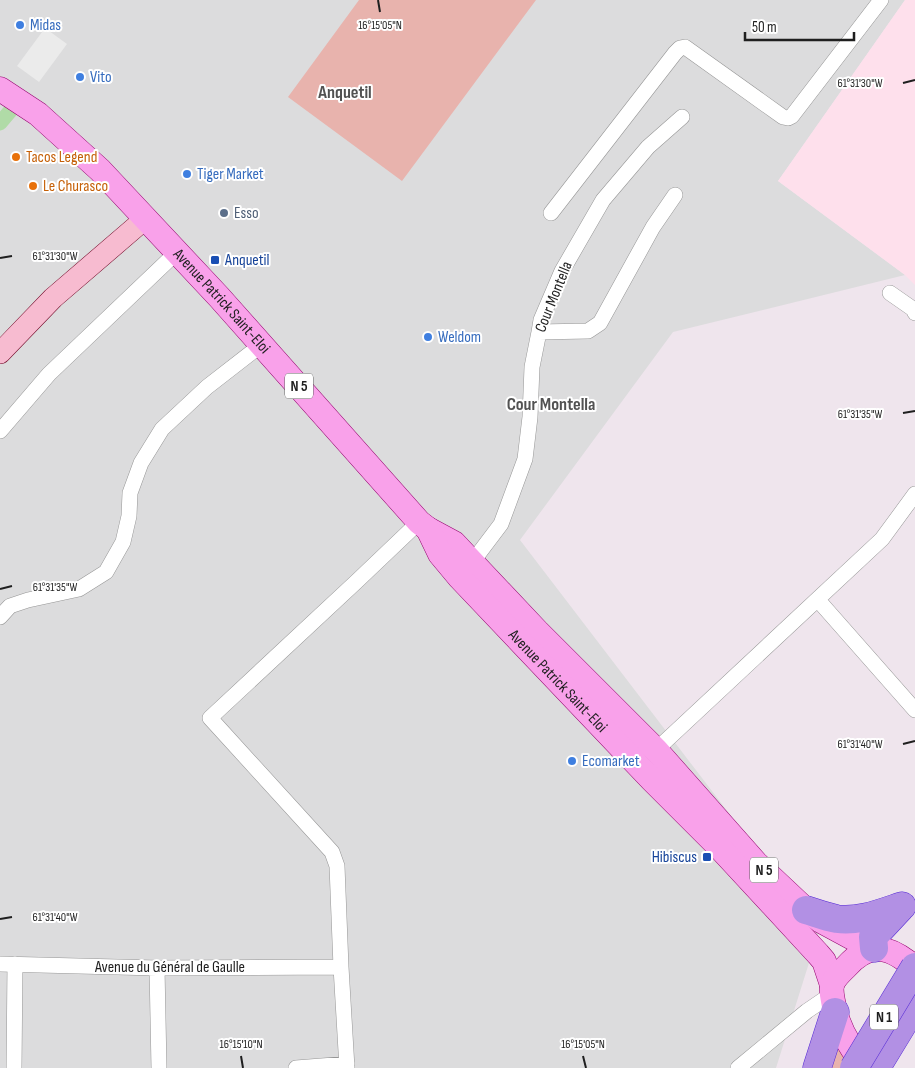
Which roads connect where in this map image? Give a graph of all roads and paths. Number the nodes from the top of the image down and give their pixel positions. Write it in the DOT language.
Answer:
graph roads {
  1 [pos="881,0"];
  2 [pos="0,89"];
  3 [pos="682,117"];
  4 [pos="675,195"];
  5 [pos="550,213"];
  6 [pos="146,218"];
  7 [pos="177,252"];
  8 [pos="890,293"];
  9 [pos="915,313"];
  10 [pos="539,332"];
  11 [pos="261,345"];
  12 [pos="0,353"];
  13 [pos="0,431"];
  14 [pos="915,494"];
  15 [pos="423,525"];
  16 [pos="466,570"];
  17 [pos="818,600"];
  18 [pos="0,617"];
  19 [pos="915,710"];
  20 [pos="656,750"];
  21 [pos="908,901"];
  22 [pos="806,910"];
  23 [pos="870,950"];
  24 [pos="6,964"];
  25 [pos="341,967"];
  26 [pos="915,967"];
  27 [pos="158,968"];
  28 [pos="833,997"];
  29 [pos="915,1004"];
  30 [pos="347,1066"];
  31 [pos="14,1068"];
  32 [pos="159,1068"];
  33 [pos="296,1068"];
  34 [pos="738,1068"];
  35 [pos="817,1068"];
  36 [pos="854,1068"];
  37 [pos="868,1068"];
  38 [pos="876,1068"];
  1 -- 5 [label="street"];
  2 -- 6 [label="main road, Avenue Patrick Saint-Eloi / N 5"];
  3 -- 10 [label="street, Cour Montella"];
  4 -- 10 [label="street"];
  6 -- 7 [label="main road, Avenue Patrick Saint-Eloi / N 5"];
  6 -- 12 [label="street"];
  7 -- 11 [label="main road, Avenue Patrick Saint-Eloi / N 5"];
  7 -- 13 [label="street"];
  8 -- 9 [label="street"];
  10 -- 16 [label="street, Cour Montella"];
  11 -- 15 [label="main road, Avenue Patrick Saint-Eloi / N 5"];
  11 -- 18 [label="street"];
  14 -- 17 [label="street"];
  15 -- 16 [label="main road, Avenue Patrick Saint-Eloi / N 5"];
  15 -- 25 [label="street"];
  16 -- 20 [label="main road, Avenue Patrick Saint-Eloi / N 5"];
  16 -- 28 [label="main road, Avenue Patrick Saint-Eloi / N 5"];
  17 -- 19 [label="street"];
  17 -- 20 [label="street"];
  20 -- 22 [label="main road, Avenue Patrick Saint-Eloi / N 5"];
  21 -- 22 [label="highway"];
  21 -- 23 [label="highway"];
  22 -- 23 [label="main road, Avenue Patrick Saint-Eloi / N 5"];
  23 -- 26 [label="main road"];
  23 -- 28 [label="main road"];
  24 -- 27 [label="street, Avenue du Général de Gaulle"];
  24 -- 31 [label="street"];
  25 -- 27 [label="street, Avenue du Général de Gaulle"];
  25 -- 30 [label="street"];
  26 -- 36 [label="highway, N 1, bridge"];
  27 -- 32 [label="street"];
  28 -- 34 [label="street"];
  28 -- 35 [label="highway"];
  28 -- 37 [label="main road, Avenue Patrick Saint-Eloi"];
  29 -- 38 [label="highway, N 1"];
  30 -- 33 [label="street"];
}
